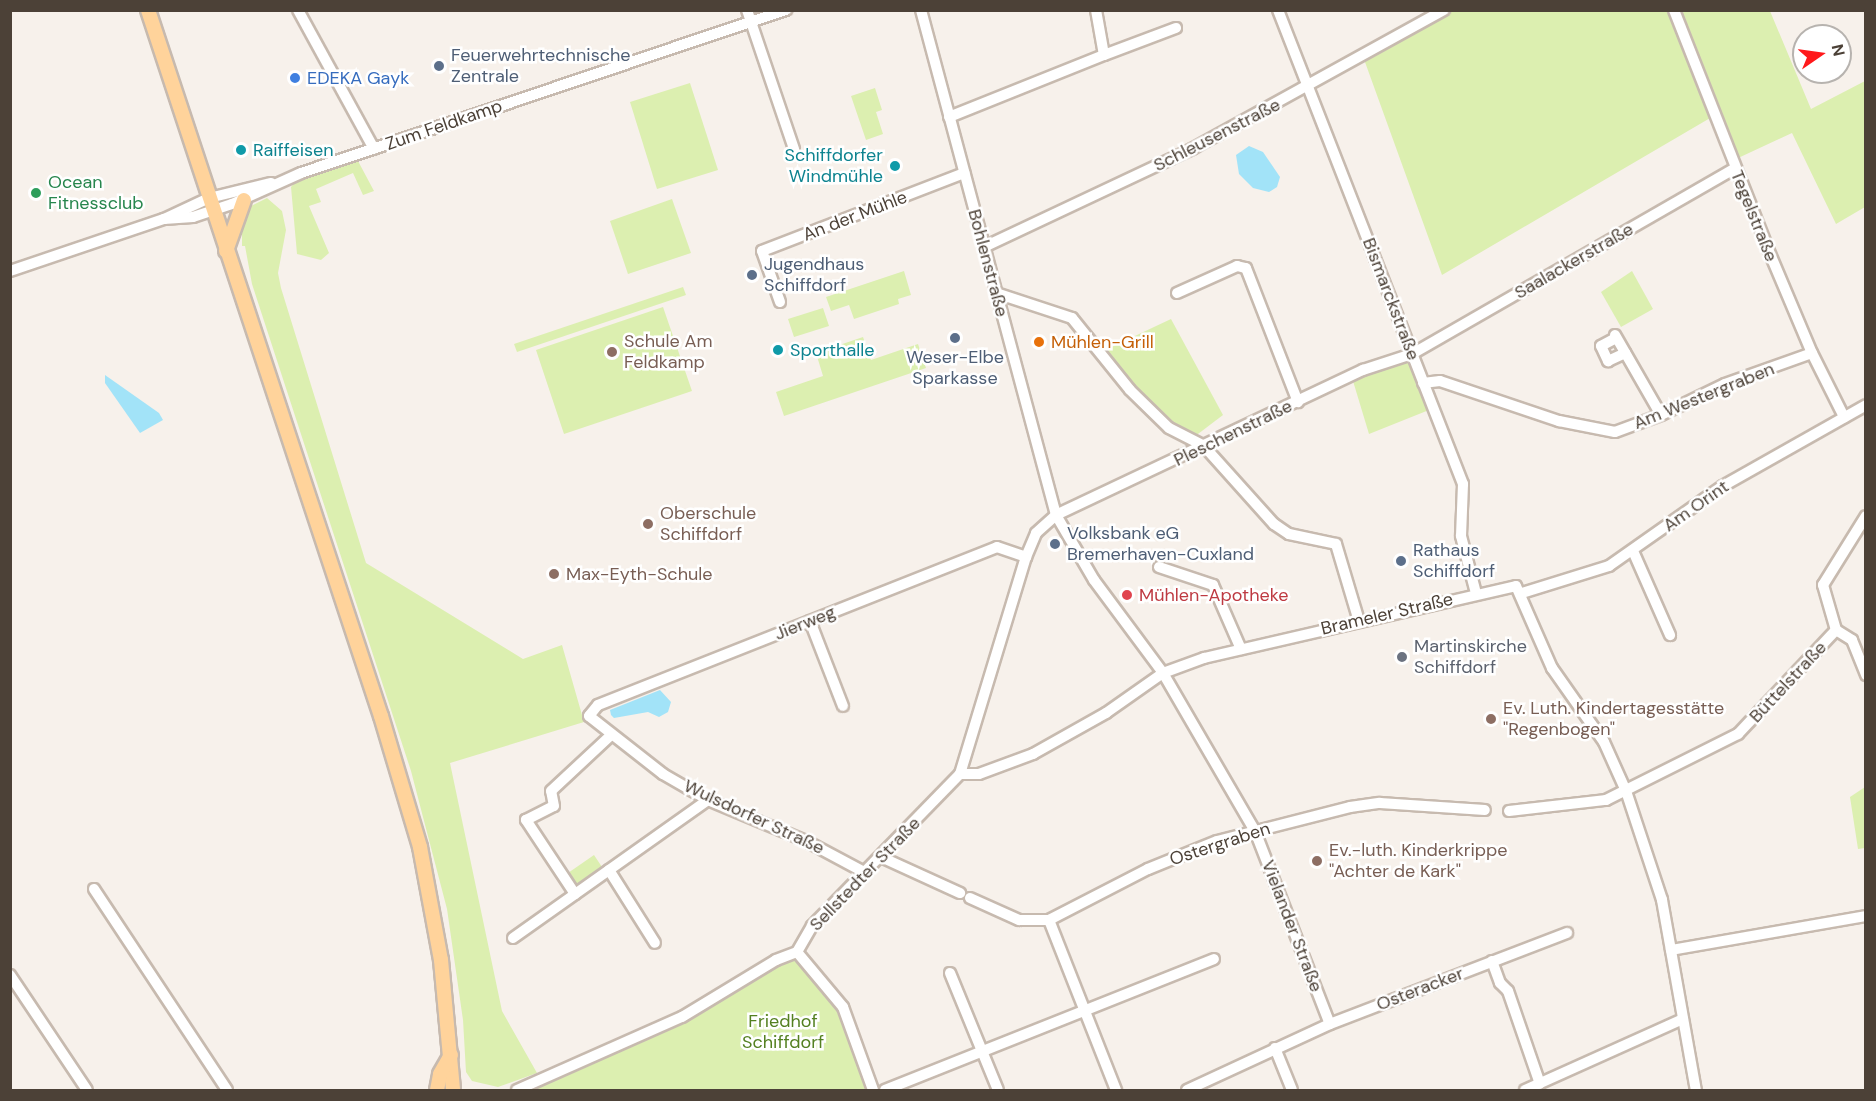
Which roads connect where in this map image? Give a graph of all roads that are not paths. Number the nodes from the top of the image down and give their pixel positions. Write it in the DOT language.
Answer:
graph roads {
  1 [pos="148,10"];
  2 [pos="298,10"];
  3 [pos="747,10"];
  4 [pos="786,10"];
  5 [pos="921,10"];
  6 [pos="1096,10"];
  7 [pos="1278,10"];
  8 [pos="1444,10"];
  9 [pos="1674,10"];
  10 [pos="752,22"];
  11 [pos="1176,28"];
  12 [pos="1104,55"];
  13 [pos="1309,88"];
  14 [pos="949,117"];
  15 [pos="374,149"];
  16 [pos="794,149"];
  17 [pos="1735,168"];
  18 [pos="964,173"];
  19 [pos="278,182"];
  20 [pos="244,200"];
  21 [pos="211,204"];
  22 [pos="984,247"];
  23 [pos="226,251"];
  24 [pos="10,271"];
  25 [pos="996,293"];
  26 [pos="1178,293"];
  27 [pos="780,302"];
  28 [pos="1625,353"];
  29 [pos="1812,353"];
  30 [pos="1413,354"];
  31 [pos="1424,383"];
  32 [pos="1298,402"];
  33 [pos="1864,410"];
  34 [pos="1661,415"];
  35 [pos="1844,417"];
  36 [pos="1203,445"];
  37 [pos="1056,515"];
  38 [pos="1866,516"];
  39 [pos="1633,551"];
  40 [pos="1026,557"];
  41 [pos="1159,567"];
  42 [pos="1476,593"];
  43 [pos="1522,593"];
  44 [pos="810,621"];
  45 [pos="1359,621"];
  46 [pos="1836,630"];
  47 [pos="1670,635"];
  48 [pos="1241,649"];
  49 [pos="1163,673"];
  50 [pos="1866,675"];
  51 [pos="843,706"];
  52 [pos="589,716"];
  53 [pos="611,735"];
  54 [pos="960,774"];
  55 [pos="1626,791"];
  56 [pos="708,800"];
  57 [pos="1485,810"];
  58 [pos="1509,811"];
  59 [pos="1255,831"];
  60 [pos="881,857"];
  61 [pos="609,870"];
  62 [pos="864,872"];
  63 [pos="94,889"];
  64 [pos="575,894"];
  65 [pos="1866,916"];
  66 [pos="1049,920"];
  67 [pos="1567,933"];
  68 [pos="513,938"];
  69 [pos="655,944"];
  70 [pos="1671,950"];
  71 [pos="797,952"];
  72 [pos="1214,959"];
  73 [pos="1492,961"];
  74 [pos="950,973"];
  75 [pos="10,975"];
  76 [pos="1085,1011"];
  77 [pos="1683,1019"];
  78 [pos="1330,1024"];
  79 [pos="1275,1048"];
  80 [pos="982,1053"];
  81 [pos="451,1055"];
  82 [pos="1540,1084"];
  83 [pos="87,1090"];
  84 [pos="227,1090"];
  85 [pos="437,1090"];
  86 [pos="453,1090"];
  87 [pos="523,1090"];
  88 [pos="873,1090"];
  89 [pos="885,1090"];
  90 [pos="998,1090"];
  91 [pos="1116,1090"];
  92 [pos="1187,1090"];
  93 [pos="1292,1090"];
  94 [pos="1525,1090"];
  95 [pos="1696,1090"];
  1 -- 21 [label="main road"];
  2 -- 15 [label="street, Zum Feldkamp"];
  3 -- 10 [label="street"];
  4 -- 10 [label="street, Zum Feldkamp"];
  5 -- 14 [label="street, Bohlenstraße"];
  6 -- 12 [label="street"];
  7 -- 13 [label="street, Bismarckstraße"];
  8 -- 13 [label="street, Schleusenstraße"];
  9 -- 17 [label="street, Tegelstraße"];
  10 -- 15 [label="street, Zum Feldkamp"];
  10 -- 16 [label="street"];
  11 -- 12 [label="street"];
  12 -- 14 [label="street"];
  13 -- 22 [label="street, Schleusenstraße"];
  13 -- 30 [label="street, Bismarckstraße"];
  14 -- 18 [label="street, Bohlenstraße"];
  15 -- 19 [label="street, Zum Feldkamp"];
  17 -- 29 [label="street, Tegelstraße"];
  17 -- 30 [label="street, Saalackerstraße"];
  18 -- 22 [label="street, Bohlenstraße"];
  18 -- 27 [label="street, An der Mühle"];
  19 -- 20 [label="street, Zum Feldkamp"];
  19 -- 21 [label="street, Zum Feldkamp"];
  20 -- 21 [label="street, Zum Feldkamp"];
  20 -- 23 [label="main road"];
  21 -- 23 [label="main road"];
  21 -- 24 [label="street"];
  22 -- 25 [label="street, Bohlenstraße"];
  23 -- 81 [label="main road"];
  25 -- 36 [label="street"];
  25 -- 37 [label="street, Bohlenstraße"];
  26 -- 32 [label="street"];
  28 -- 28 [label="street"];
  28 -- 34 [label="street"];
  29 -- 34 [label="street, Am Westergraben"];
  29 -- 35 [label="street, Tegelstraße"];
  30 -- 31 [label="street, Bismarckstraße"];
  30 -- 32 [label="street, Pleschenstraße"];
  31 -- 34 [label="street, Am Westergraben"];
  31 -- 42 [label="street, Bismarckstraße"];
  32 -- 36 [label="street, Pleschenstraße"];
  33 -- 35 [label="street, Am Orint"];
  35 -- 39 [label="street, Am Orint"];
  36 -- 37 [label="street, Pleschenstraße"];
  36 -- 45 [label="street"];
  37 -- 40 [label="street, Sellstedter Straße"];
  37 -- 49 [label="street"];
  38 -- 46 [label="street, Büttelstraße"];
  39 -- 43 [label="street, Am Orint"];
  39 -- 47 [label="street"];
  40 -- 44 [label="street, Jierweg"];
  40 -- 54 [label="street, Sellstedter Straße"];
  41 -- 48 [label="street"];
  42 -- 43 [label="street, Brameler Straße"];
  42 -- 45 [label="street, Brameler Straße"];
  43 -- 55 [label="street"];
  44 -- 51 [label="street"];
  44 -- 52 [label="street, Jierweg"];
  45 -- 48 [label="street, Brameler Straße"];
  46 -- 50 [label="street"];
  46 -- 55 [label="street, Büttelstraße"];
  48 -- 49 [label="street, Brameler Straße"];
  49 -- 54 [label="street, Brameler Straße"];
  49 -- 59 [label="street, Vielander Straße"];
  52 -- 53 [label="street, Wulsdorfer Straße"];
  53 -- 56 [label="street, Wulsdorfer Straße"];
  53 -- 64 [label="street"];
  54 -- 60 [label="street, Sellstedter Straße"];
  55 -- 58 [label="street"];
  55 -- 70 [label="street"];
  56 -- 61 [label="street"];
  56 -- 62 [label="street, Wulsdorfer Straße"];
  57 -- 59 [label="street, Ostergraben"];
  59 -- 66 [label="street, Ostergraben"];
  59 -- 78 [label="street, Vielander Straße"];
  60 -- 62 [label="street, Sellstedter Straße"];
  60 -- 66 [label="street, Ostergraben"];
  61 -- 64 [label="street"];
  61 -- 69 [label="street"];
  62 -- 71 [label="street, Sellstedter Straße"];
  63 -- 84 [label="street"];
  64 -- 68 [label="street"];
  65 -- 70 [label="street"];
  66 -- 76 [label="street"];
  67 -- 73 [label="street, Osteracker"];
  70 -- 77 [label="street"];
  71 -- 87 [label="street"];
  71 -- 88 [label="street"];
  72 -- 76 [label="street"];
  73 -- 78 [label="street, Osteracker"];
  73 -- 82 [label="street"];
  74 -- 80 [label="street"];
  75 -- 83 [label="street"];
  76 -- 80 [label="street"];
  76 -- 91 [label="street"];
  77 -- 82 [label="street"];
  77 -- 95 [label="street"];
  78 -- 79 [label="street, Osteracker"];
  79 -- 92 [label="street, Osteracker"];
  79 -- 93 [label="street"];
  80 -- 89 [label="street"];
  80 -- 90 [label="street"];
  81 -- 85 [label="main road"];
  81 -- 86 [label="main road"];
  82 -- 94 [label="street"];
}
